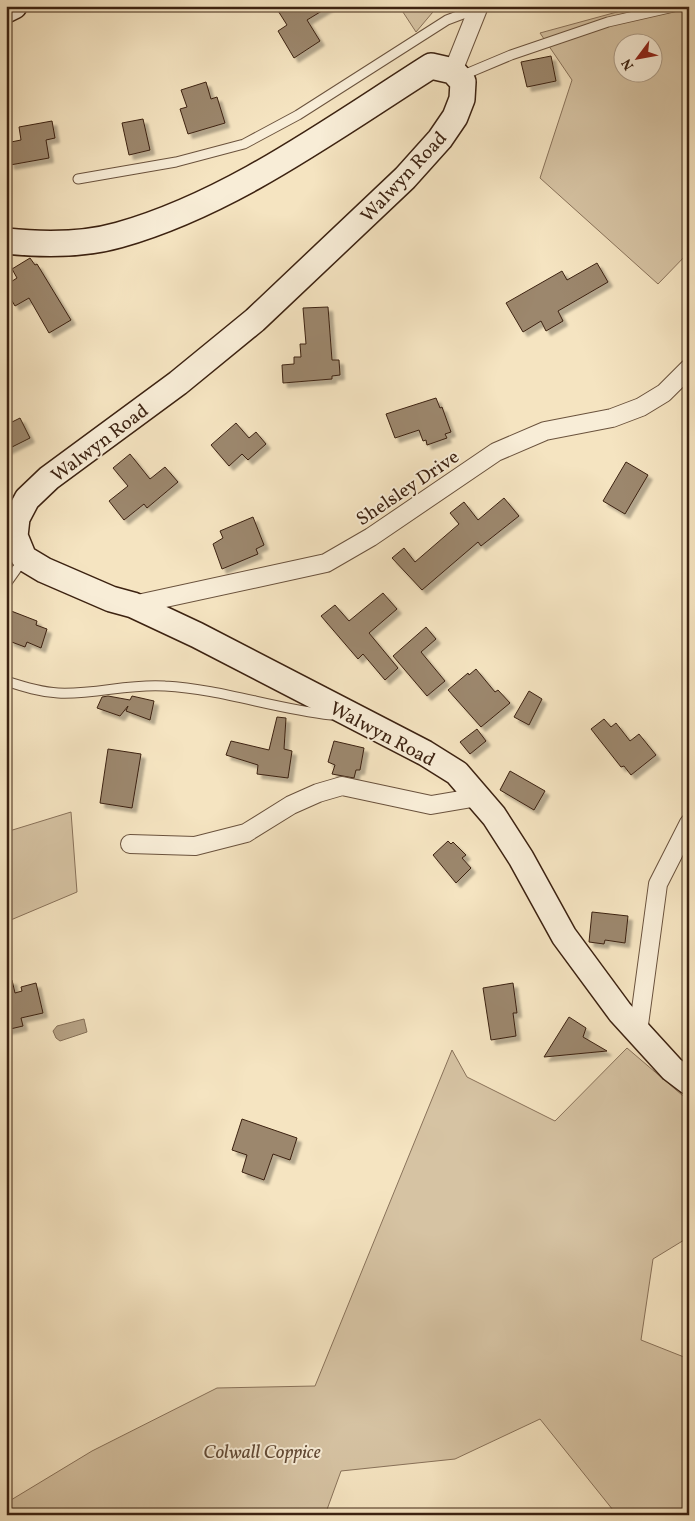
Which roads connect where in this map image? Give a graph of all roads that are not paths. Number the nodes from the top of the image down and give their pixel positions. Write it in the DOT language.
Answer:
graph roads {
  1 [pos="14,6"];
  2 [pos="678,6"];
  3 [pos="479,7"];
  4 [pos="6,10"];
  5 [pos="455,74"];
  6 [pos="78,179"];
  7 [pos="6,241"];
  8 [pos="689,368"];
  9 [pos="24,558"];
  10 [pos="6,584"];
  11 [pos="133,605"];
  12 [pos="6,682"];
  13 [pos="354,717"];
  14 [pos="478,797"];
  15 [pos="689,823"];
  16 [pos="130,844"];
  17 [pos="638,1032"];
  18 [pos="689,1082"];
  1 -- 4 [label="main road"];
  2 -- 5 [label="lane"];
  3 -- 5 [label="street"];
  3 -- 6 [label="lane"];
  5 -- 7 [label="main road"];
  5 -- 9 [label="main road, Walwyn Road"];
  8 -- 11 [label="street, Shelsley Drive"];
  9 -- 10 [label="lane"];
  9 -- 11 [label="main road, Walwyn Road"];
  11 -- 13 [label="main road, Walwyn Road"];
  12 -- 13 [label="lane"];
  13 -- 14 [label="main road, Walwyn Road"];
  14 -- 16 [label="street"];
  14 -- 17 [label="main road, Walwyn Road"];
  15 -- 17 [label="street"];
  17 -- 18 [label="main road, Walwyn Road"];
}
